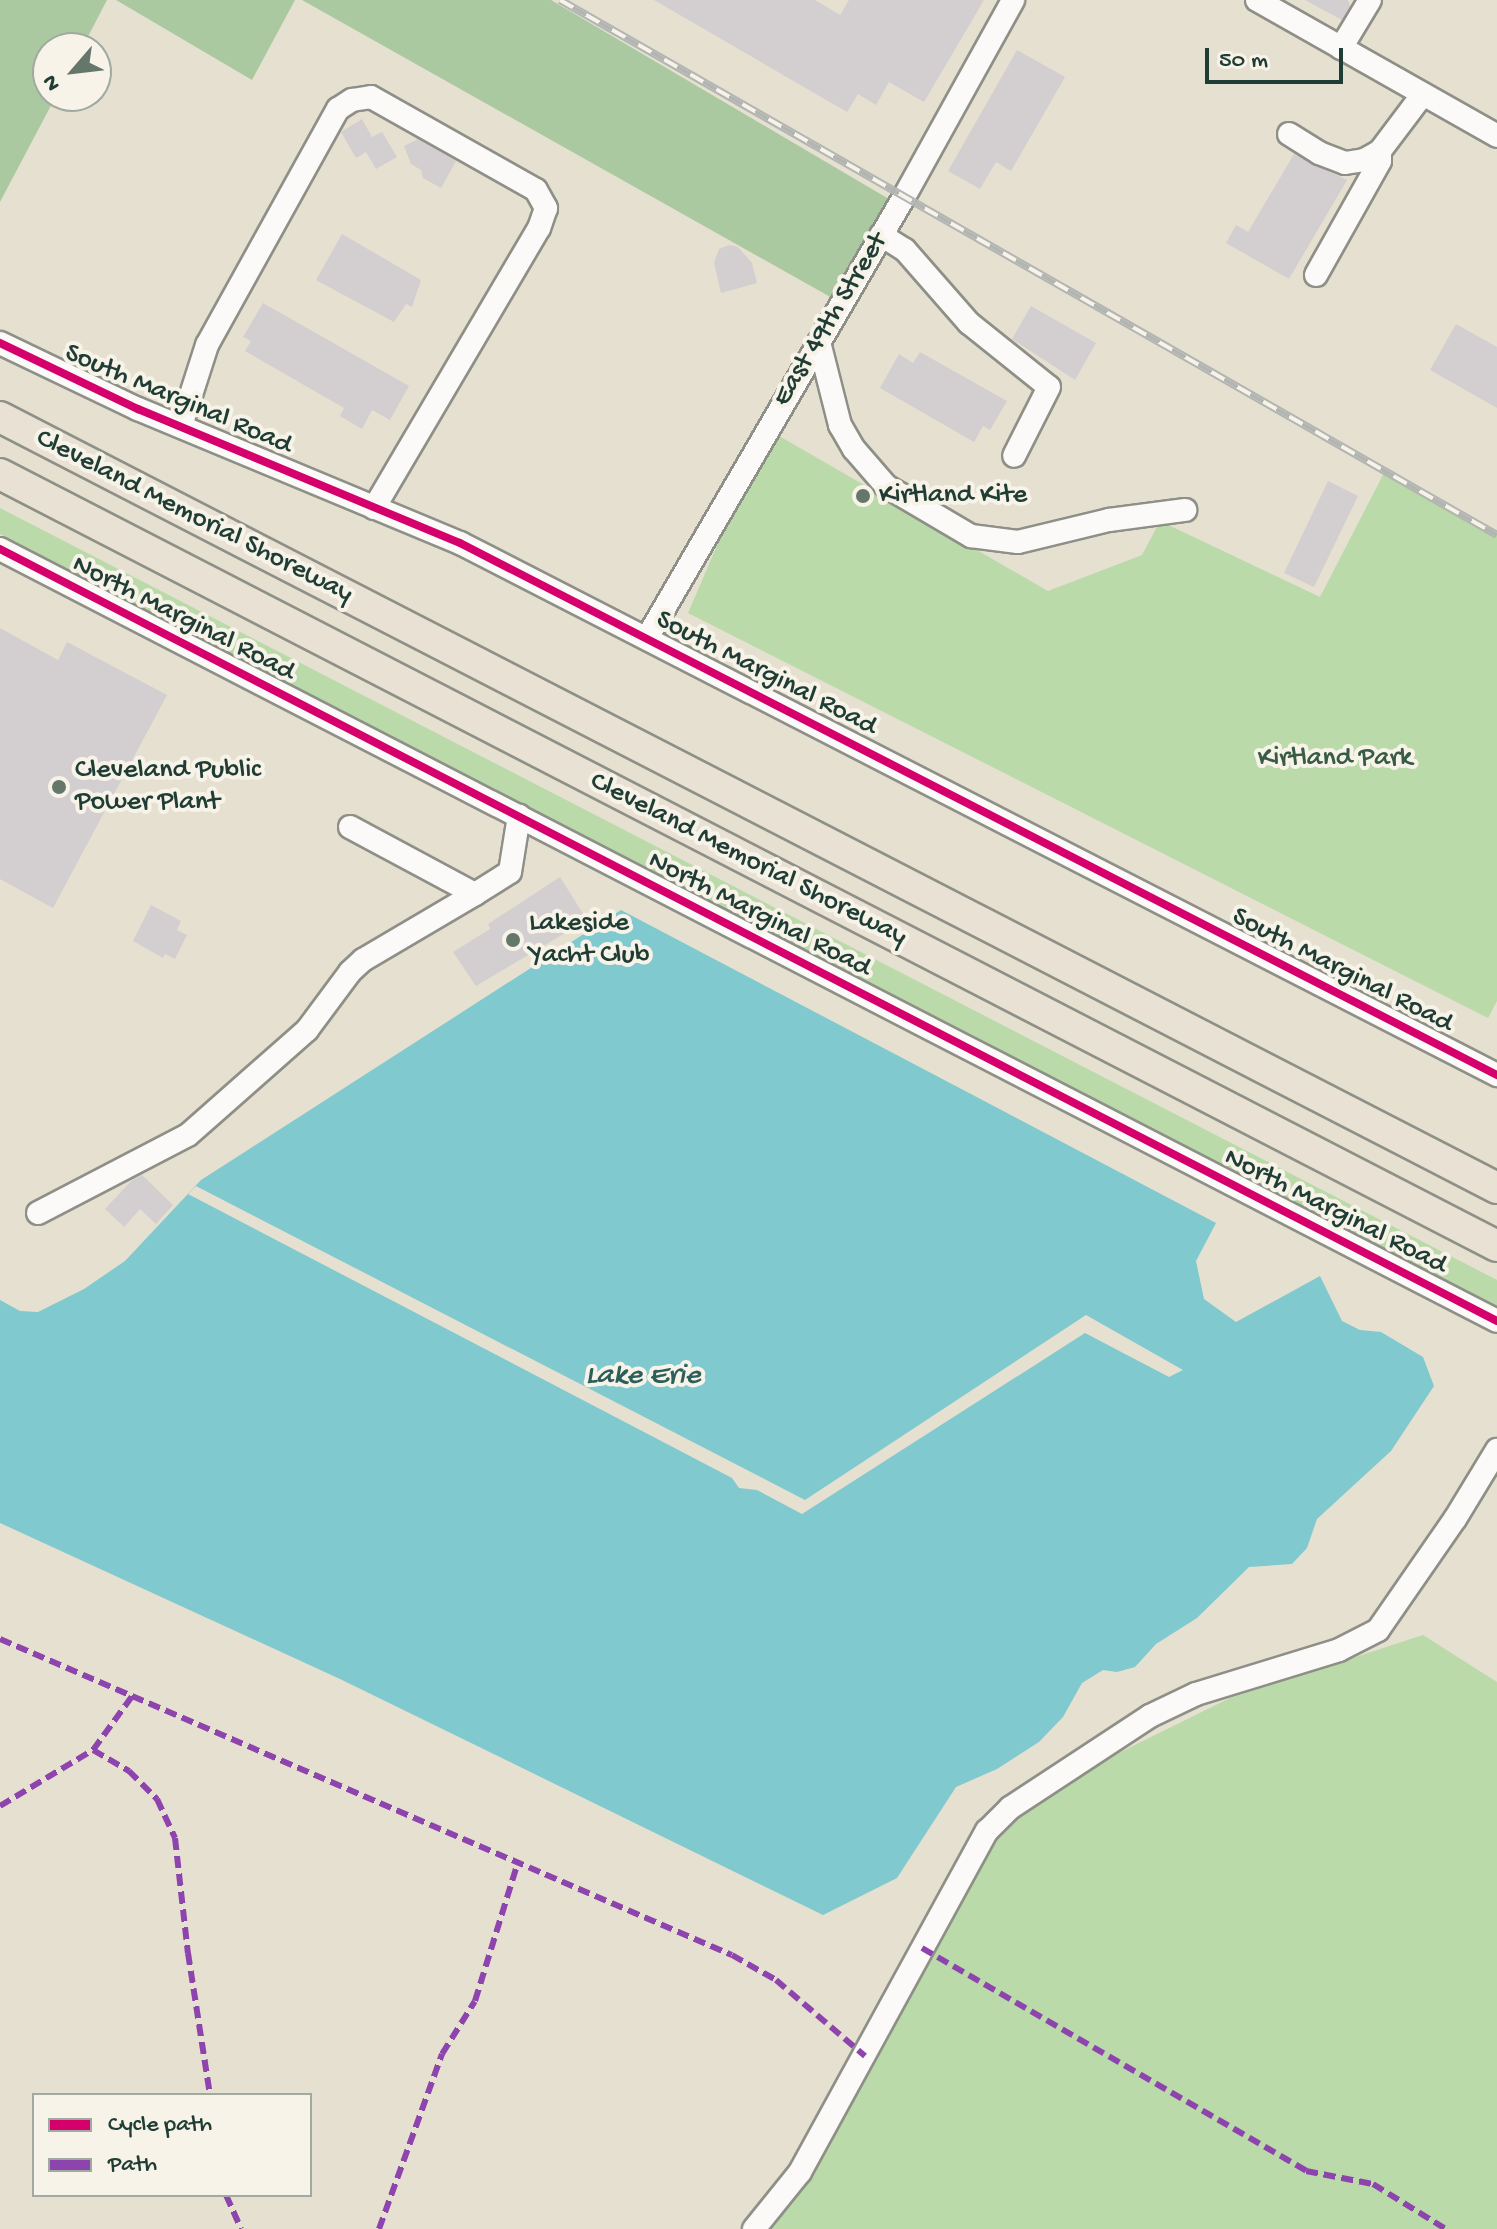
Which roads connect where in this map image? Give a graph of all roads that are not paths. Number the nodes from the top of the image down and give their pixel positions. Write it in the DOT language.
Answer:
graph roads {
  1 [pos="1013,0"];
  2 [pos="1257,0"];
  3 [pos="1370,0"];
  4 [pos="1341,48"];
  5 [pos="1423,94"];
  6 [pos="1289,134"];
  7 [pos="1497,136"];
  8 [pos="1380,151"];
  9 [pos="881,235"];
  10 [pos="1316,275"];
  11 [pos="819,342"];
  12 [pos="0,343"];
  13 [pos="0,417"];
  14 [pos="181,426"];
  15 [pos="1014,456"];
  16 [pos="0,474"];
  17 [pos="374,508"];
  18 [pos="1185,510"];
  19 [pos="0,549"];
  20 [pos="647,638"];
  21 [pos="519,816"];
  22 [pos="350,827"];
  23 [pos="475,894"];
  24 [pos="1495,1071"];
  25 [pos="1497,1188"];
  26 [pos="38,1213"];
  27 [pos="1497,1246"];
  28 [pos="1497,1321"];
  29 [pos="1497,1450"];
  30 [pos="754,2229"];
  1 -- 9 [label="street, East 49th Street"];
  2 -- 4 [label="street"];
  3 -- 4 [label="street"];
  4 -- 5 [label="street"];
  5 -- 7 [label="street"];
  5 -- 8 [label="street"];
  6 -- 8 [label="street"];
  8 -- 10 [label="street"];
  9 -- 11 [label="street, East 49th Street"];
  9 -- 15 [label="street"];
  11 -- 18 [label="street"];
  11 -- 20 [label="street, East 49th Street"];
  12 -- 14 [label="street, South Marginal Road"];
  13 -- 25 [label="highway, Cleveland Memorial Shoreway"];
  14 -- 17 [label="street, South Marginal Road"];
  14 -- 17 [label="street"];
  16 -- 27 [label="highway, Cleveland Memorial Shoreway"];
  17 -- 20 [label="street, South Marginal Road"];
  19 -- 21 [label="street, North Marginal Road"];
  20 -- 24 [label="street, South Marginal Road"];
  21 -- 23 [label="street"];
  21 -- 28 [label="street, North Marginal Road"];
  22 -- 23 [label="street"];
  23 -- 26 [label="street"];
  29 -- 30 [label="street"];
}
